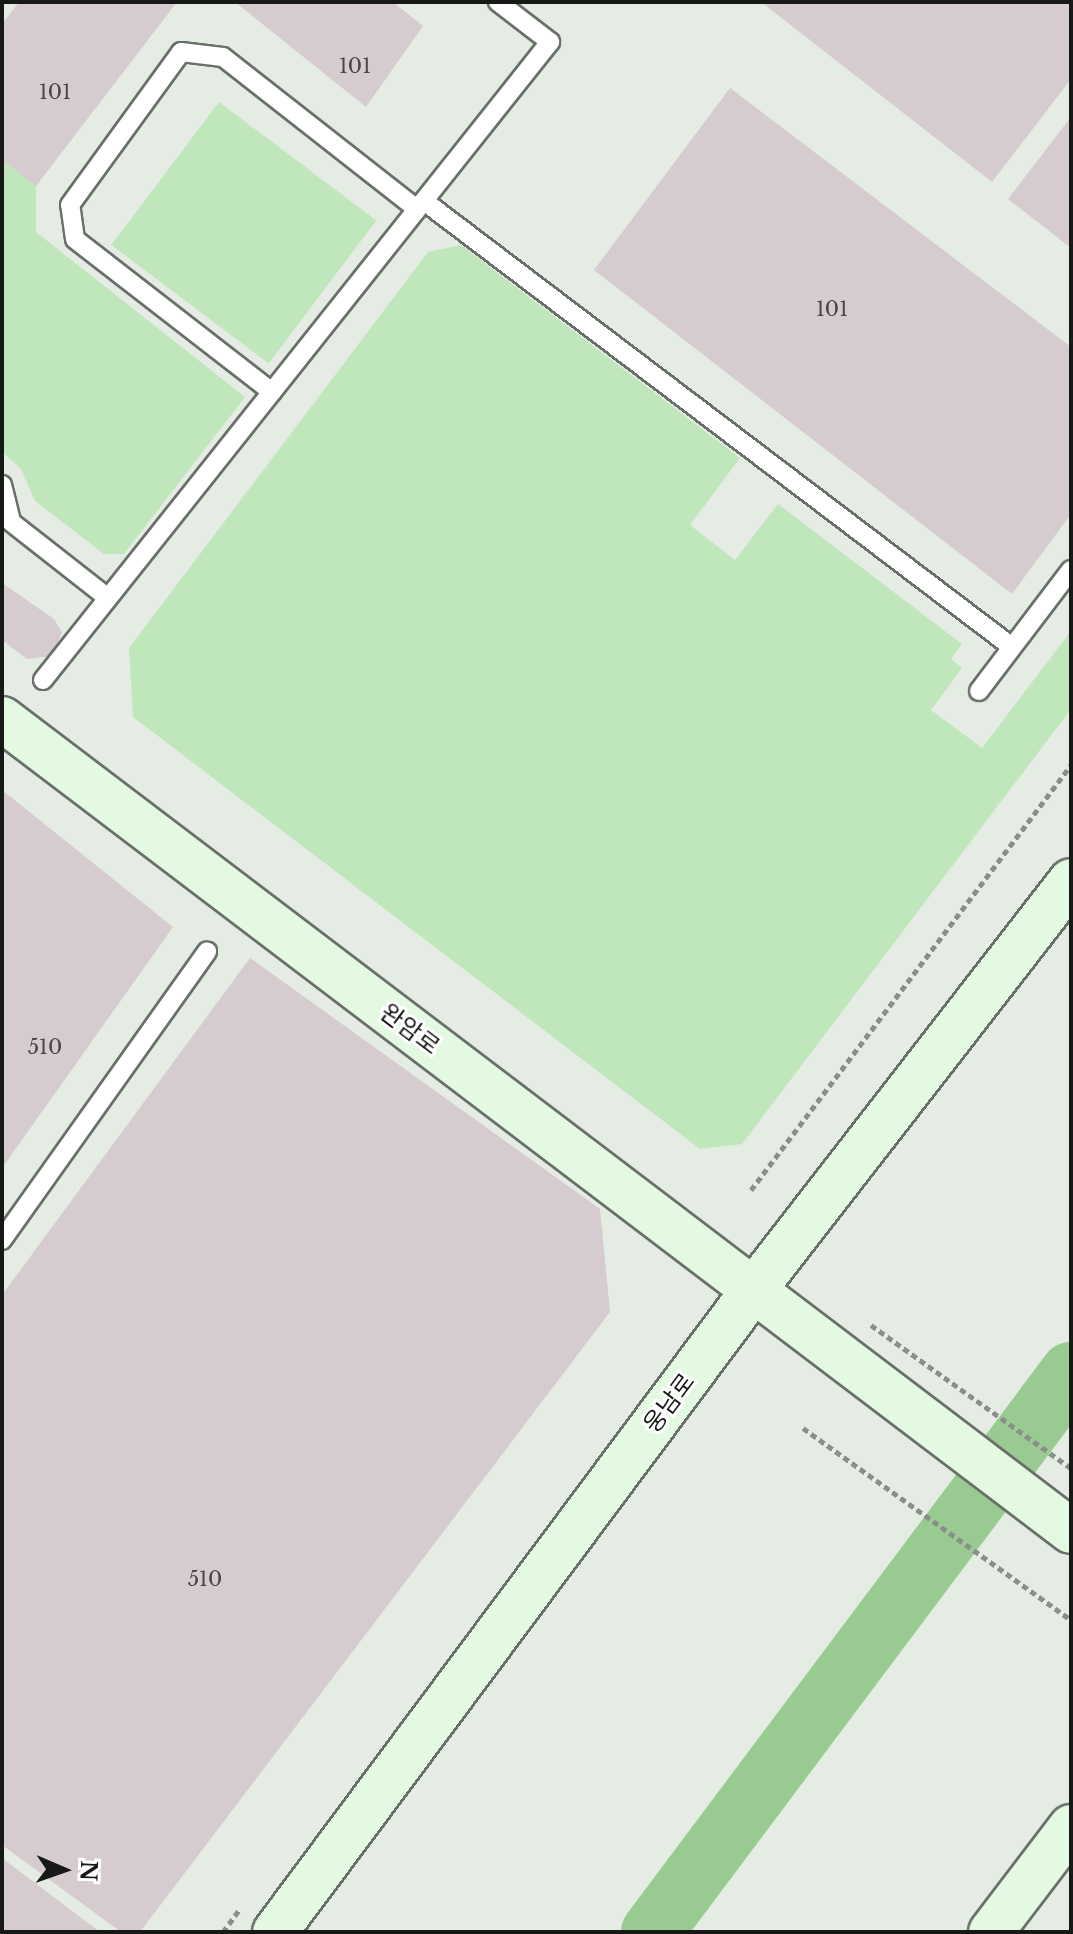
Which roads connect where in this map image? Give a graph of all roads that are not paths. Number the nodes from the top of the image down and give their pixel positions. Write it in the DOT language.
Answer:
graph roads {
  1 [pos="498,2"];
  2 [pos="421,205"];
  3 [pos="272,392"];
  4 [pos="2,485"];
  5 [pos="1071,570"];
  6 [pos="108,598"];
  7 [pos="1012,647"];
  8 [pos="43,680"];
  9 [pos="979,691"];
  10 [pos="2,719"];
  11 [pos="1071,881"];
  12 [pos="207,952"];
  13 [pos="2,1240"];
  14 [pos="752,1292"];
  15 [pos="1071,1531"];
  16 [pos="1071,1827"];
  17 [pos="275,1932"];
  18 [pos="991,1932"];
  1 -- 2 [label="lane"];
  2 -- 3 [label="lane"];
  2 -- 3 [label="lane"];
  2 -- 7 [label="lane"];
  3 -- 6 [label="lane"];
  4 -- 6 [label="lane"];
  5 -- 7 [label="lane"];
  6 -- 8 [label="lane"];
  7 -- 9 [label="lane"];
  10 -- 14 [label="street, 완암로"];
  11 -- 14 [label="street, 웅남로"];
  12 -- 13 [label="lane"];
  14 -- 15 [label="street, 완암로"];
  14 -- 17 [label="street, 웅남로"];
  16 -- 18 [label="street"];
}
